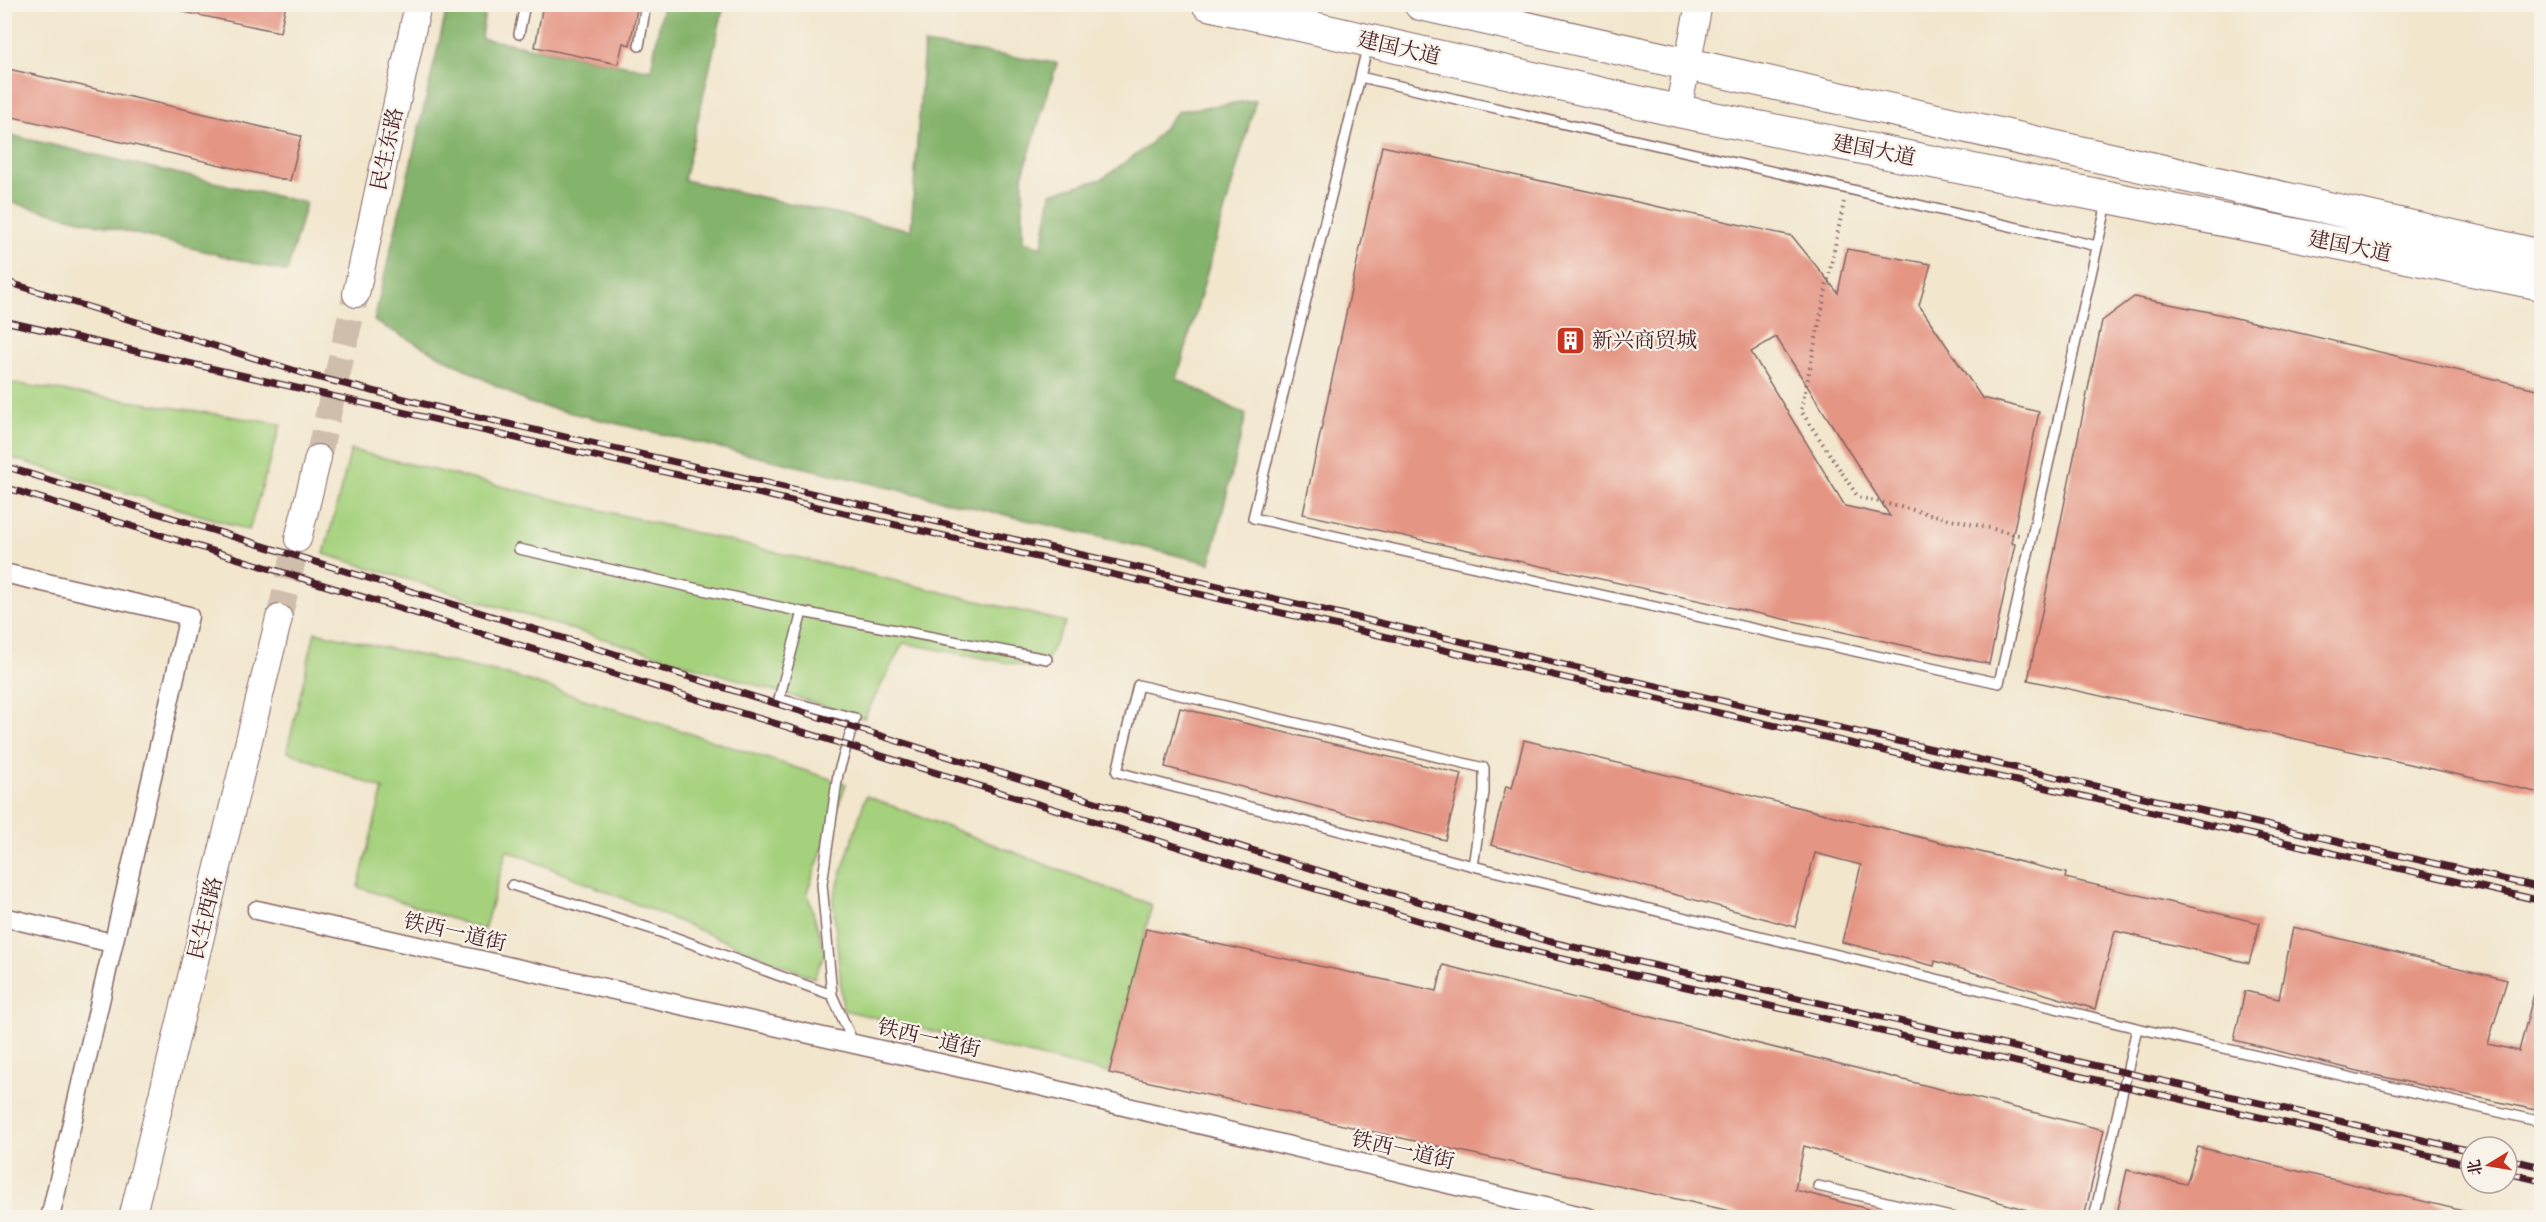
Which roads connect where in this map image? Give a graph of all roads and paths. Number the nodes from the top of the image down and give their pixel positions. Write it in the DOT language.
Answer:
graph roads {
  1 [pos="418,4"];
  2 [pos="525,4"];
  3 [pos="646,4"];
  4 [pos="1208,4"];
  5 [pos="1420,4"];
  6 [pos="1700,4"];
  7 [pos="519,34"];
  8 [pos="1368,41"];
  9 [pos="639,46"];
  10 [pos="1686,64"];
  11 [pos="1360,77"];
  12 [pos="1678,111"];
  13 [pos="1846,188"];
  14 [pos="2108,197"];
  15 [pos="2097,246"];
  16 [pos="2541,256"];
  17 [pos="2541,284"];
  18 [pos="356,294"];
  19 [pos="318,458"];
  20 [pos="2032,538"];
  21 [pos="298,539"];
  22 [pos="519,549"];
  23 [pos="4,573"];
  24 [pos="802,612"];
  25 [pos="279,618"];
  26 [pos="1047,659"];
  27 [pos="1473,866"];
  28 [pos="512,885"];
  29 [pos="257,910"];
  30 [pos="4,917"];
  31 [pos="112,943"];
  32 [pos="832,995"];
  33 [pos="2137,1028"];
  34 [pos="854,1044"];
  35 [pos="2541,1122"];
  36 [pos="1818,1186"];
  37 [pos="50,1218"];
  38 [pos="132,1218"];
  39 [pos="1590,1218"];
  40 [pos="1955,1218"];
  41 [pos="2094,1218"];
  1 -- 18 [label="main road, 民生东路"];
  2 -- 7 [label="lane"];
  3 -- 9 [label="lane"];
  4 -- 8 [label="highway, 建国大道"];
  5 -- 10 [label="highway, 建国大道"];
  6 -- 10 [label="main road"];
  8 -- 11 [label="lane"];
  8 -- 12 [label="highway, 建国大道"];
  10 -- 12 [label="main road"];
  10 -- 16 [label="highway, 建国大道"];
  11 -- 13 [label="lane"];
  11 -- 20 [label="lane"];
  12 -- 14 [label="highway, 建国大道"];
  13 -- 15 [label="lane"];
  13 -- 20 [label="path"];
  14 -- 15 [label="lane"];
  14 -- 17 [label="highway, 建国大道"];
  15 -- 20 [label="lane"];
  19 -- 21 [label="main road"];
  22 -- 24 [label="lane"];
  23 -- 31 [label="street"];
  24 -- 26 [label="lane"];
  24 -- 32 [label="lane"];
  25 -- 38 [label="main road, 民生西路"];
  27 -- 27 [label="lane"];
  27 -- 33 [label="lane"];
  28 -- 32 [label="lane"];
  29 -- 34 [label="street, 铁西一道街"];
  30 -- 31 [label="street"];
  31 -- 37 [label="street"];
  32 -- 34 [label="lane"];
  33 -- 35 [label="lane"];
  33 -- 41 [label="lane"];
  34 -- 39 [label="street, 铁西一道街"];
  36 -- 40 [label="lane"];
}
